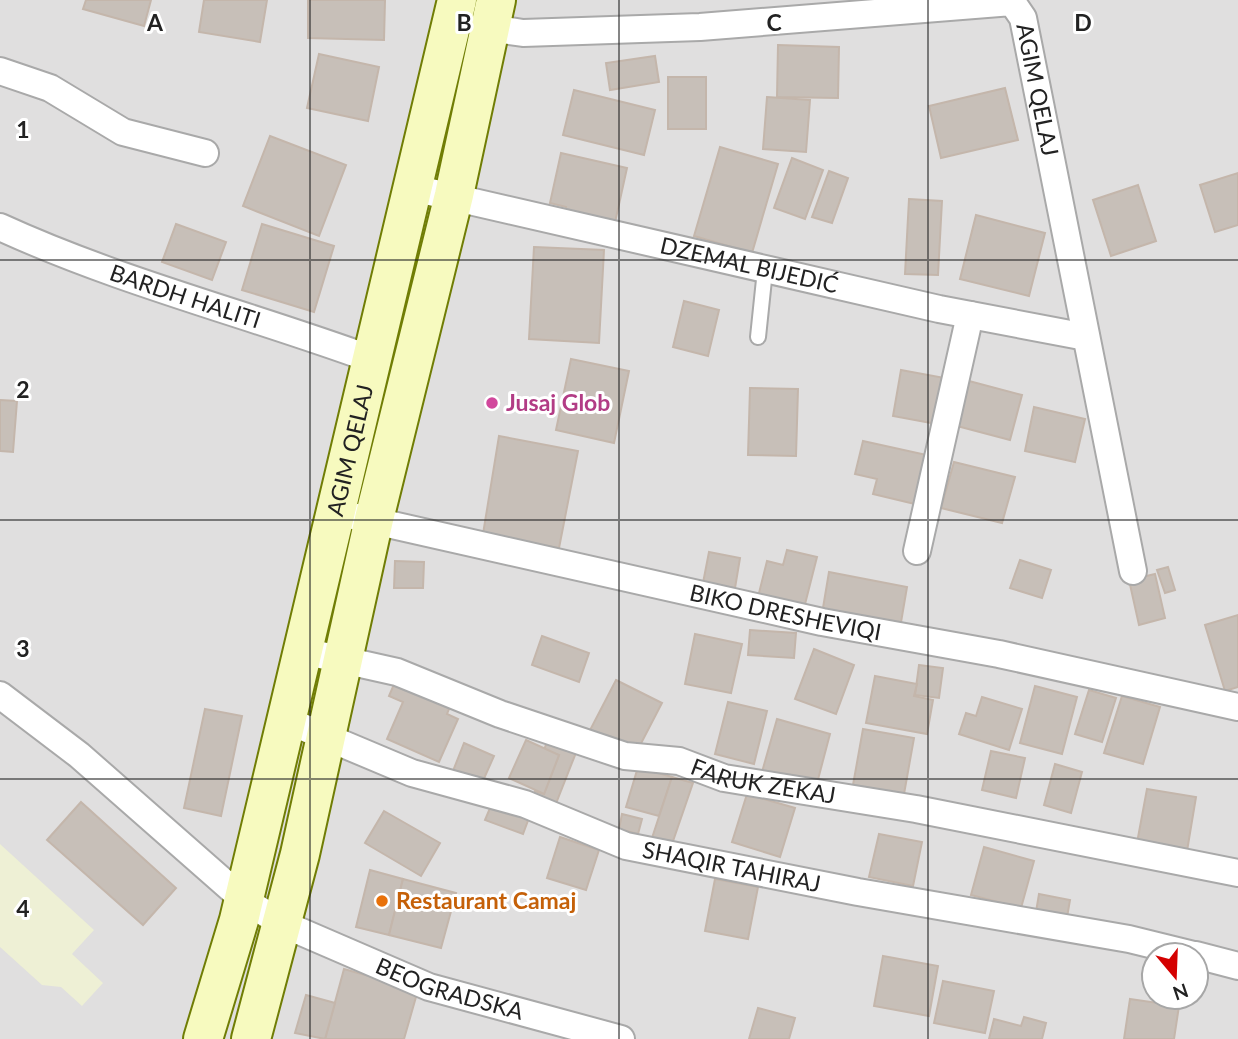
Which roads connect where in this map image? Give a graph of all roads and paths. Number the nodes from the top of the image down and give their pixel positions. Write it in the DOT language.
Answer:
graph roads {
  1 [pos="457,0"];
  2 [pos="493,14"];
  3 [pos="0,71"];
  4 [pos="205,153"];
  5 [pos="413,188"];
  6 [pos="454,195"];
  7 [pos="0,227"];
  8 [pos="765,270"];
  9 [pos="970,315"];
  10 [pos="758,337"];
  11 [pos="1086,337"];
  12 [pos="371,359"];
  13 [pos="335,513"];
  14 [pos="374,519"];
  15 [pos="917,551"];
  16 [pos="1133,571"];
  17 [pos="303,651"];
  18 [pos="343,661"];
  19 [pos="0,695"];
  20 [pos="1238,707"];
  21 [pos="286,720"];
  22 [pos="326,738"];
  23 [pos="1238,873"];
  24 [pos="244,900"];
  25 [pos="283,924"];
  26 [pos="1140,942"];
  27 [pos="1210,959"];
  28 [pos="1238,966"];
  29 [pos="203,1039"];
  30 [pos="251,1039"];
  31 [pos="621,1039"];
  1 -- 5 [label="main road, AGIM QELAJ"];
  2 -- 6 [label="main road, AGIM QELAJ"];
  2 -- 11 [label="street, AGIM QELAJ"];
  3 -- 4 [label="street"];
  5 -- 6 [label="street, DZEMAL BIJEDIĆ"];
  5 -- 12 [label="main road, AGIM QELAJ"];
  6 -- 8 [label="street, DZEMAL BIJEDIĆ"];
  6 -- 14 [label="main road, AGIM QELAJ"];
  7 -- 12 [label="street, BARDH HALITI"];
  8 -- 9 [label="street, DZEMAL BIJEDIĆ"];
  8 -- 10 [label="lane"];
  9 -- 11 [label="street, DZEMAL BIJEDIĆ"];
  9 -- 15 [label="street"];
  11 -- 16 [label="street, AGIM QELAJ"];
  12 -- 13 [label="main road, AGIM QELAJ"];
  13 -- 14 [label="street, BIKO DRESHEVIQI"];
  13 -- 17 [label="main road, AGIM QELAJ"];
  14 -- 18 [label="main road, AGIM QELAJ"];
  14 -- 20 [label="street, BIKO DRESHEVIQI"];
  17 -- 18 [label="street, FARUK ZEKAJ"];
  17 -- 21 [label="main road, AGIM QELAJ"];
  18 -- 22 [label="main road, AGIM QELAJ"];
  18 -- 23 [label="street, FARUK ZEKAJ"];
  19 -- 24 [label="street"];
  21 -- 22 [label="street, SHAQIR TAHIRAJ"];
  21 -- 24 [label="main road, AGIM QELAJ"];
  22 -- 25 [label="main road, AGIM QELAJ"];
  22 -- 26 [label="street, SHAQIR TAHIRAJ"];
  24 -- 25 [label="street"];
  24 -- 29 [label="main road, AGIM QELAJ"];
  25 -- 30 [label="main road, AGIM QELAJ"];
  25 -- 31 [label="street, BEOGRADSKA"];
  27 -- 28 [label="street, SHAQIR TAHIRAJ"];
}
